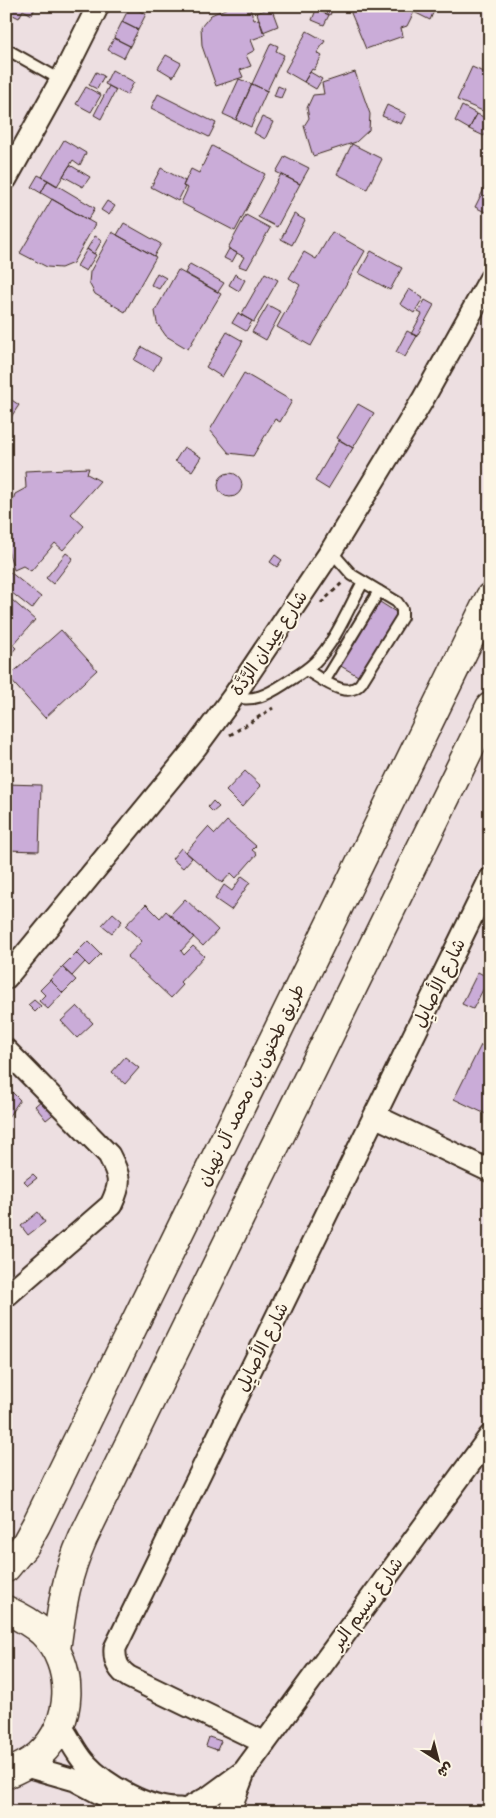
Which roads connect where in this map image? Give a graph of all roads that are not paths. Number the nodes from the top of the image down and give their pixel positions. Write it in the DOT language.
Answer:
graph roads {
  1 [pos="98,6"];
  2 [pos="6,49"];
  3 [pos="62,80"];
  4 [pos="6,179"];
  5 [pos="490,279"];
  6 [pos="331,552"];
  7 [pos="363,582"];
  8 [pos="379,591"];
  9 [pos="490,597"];
  10 [pos="306,670"];
  11 [pos="325,680"];
  12 [pos="233,697"];
  13 [pos="490,707"];
  14 [pos="490,879"];
  15 [pos="6,978"];
  16 [pos="6,1050"];
  17 [pos="375,1116"];
  18 [pos="490,1171"];
  19 [pos="6,1296"];
  20 [pos="490,1436"];
  21 [pos="6,1568"];
  22 [pos="6,1610"];
  23 [pos="56,1650"];
  24 [pos="60,1725"];
  25 [pos="265,1743"];
  26 [pos="16,1770"];
  27 [pos="245,1770"];
  28 [pos="186,1810"];
  29 [pos="124,1812"];
  30 [pos="229,1812"];
  1 -- 3 [label="street"];
  2 -- 3 [label="lane"];
  3 -- 4 [label="street"];
  5 -- 6 [label="street, شارع عِيدان الرَّدَّة"];
  6 -- 7 [label="lane"];
  6 -- 12 [label="street, شارع عِيدان الرَّدَّة"];
  7 -- 8 [label="lane"];
  7 -- 10 [label="lane"];
  8 -- 11 [label="lane"];
  8 -- 11 [label="lane"];
  9 -- 21 [label="main road, طريق طحنون بن محمد آل نهيان"];
  10 -- 11 [label="lane"];
  10 -- 12 [label="lane"];
  12 -- 15 [label="street, شارع عِيدان الرَّدَّة"];
  13 -- 23 [label="main road"];
  14 -- 17 [label="street, شارع الأصايِل"];
  16 -- 19 [label="street"];
  17 -- 18 [label="street"];
  17 -- 25 [label="street, شارع الأصايِل"];
  20 -- 25 [label="street, شارع نسيم البر"];
  22 -- 23 [label="main road"];
  23 -- 24 [label="main road"];
  24 -- 26 [label="main road"];
  24 -- 28 [label="street"];
  25 -- 27 [label="street, شارع نسيم البر"];
  26 -- 29 [label="street"];
  27 -- 28 [label="street, شارع نسيم البر"];
  27 -- 30 [label="street, شارع نسيم البر"];
}
